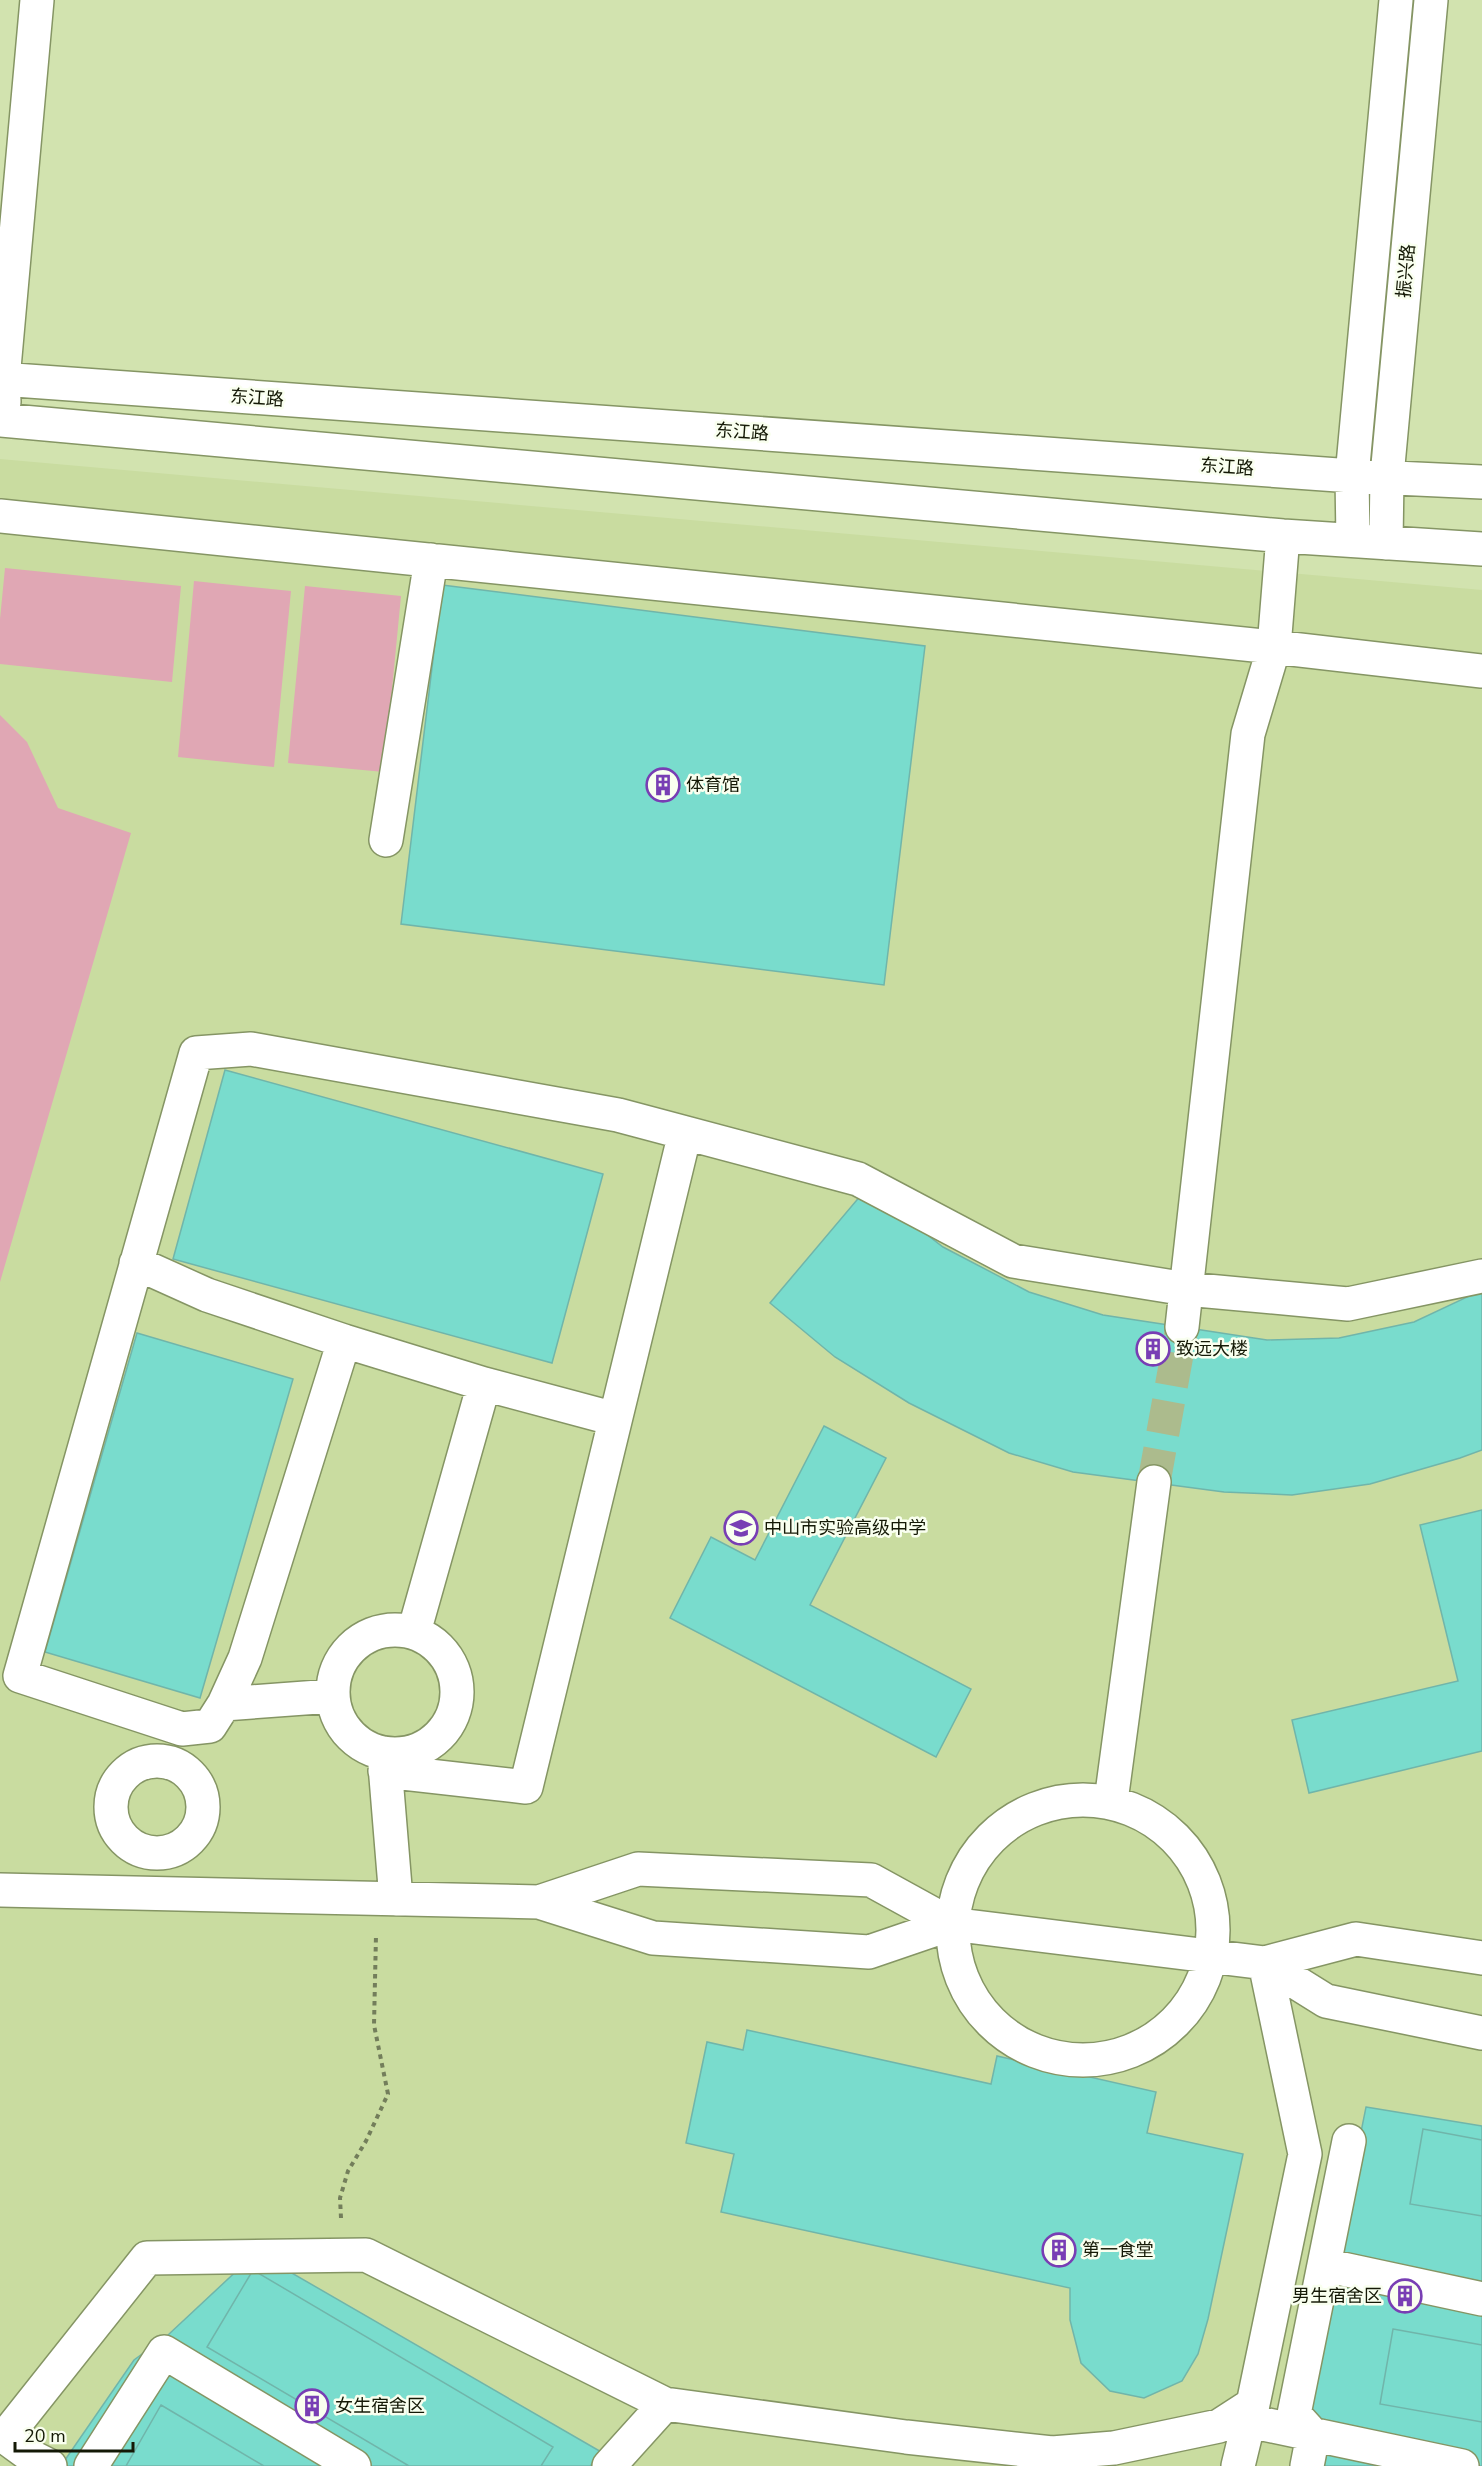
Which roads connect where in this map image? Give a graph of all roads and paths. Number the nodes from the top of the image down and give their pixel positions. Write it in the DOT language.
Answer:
graph roads {
  1 [pos="37,0"];
  2 [pos="1396,0"];
  3 [pos="1431,0"];
  4 [pos="1,379"];
  5 [pos="3,420"];
  6 [pos="1352,476"];
  7 [pos="1387,476"];
  8 [pos="1482,482"];
  9 [pos="0,516"];
  10 [pos="1283,536"];
  11 [pos="1353,540"];
  12 [pos="1386,543"];
  13 [pos="1482,549"];
  14 [pos="431,560"];
  15 [pos="1274,647"];
  16 [pos="1482,670"];
  17 [pos="386,840"];
  18 [pos="685,1133"];
  19 [pos="136,1263"];
  20 [pos="1482,1276"];
  21 [pos="1186,1289"];
  22 [pos="1182,1327"];
  23 [pos="344,1341"];
  24 [pos="484,1384"];
  25 [pos="615,1419"];
  26 [pos="1154,1482"];
  27 [pos="414,1632"];
  28 [pos="332,1696"];
  29 [pos="224,1704"];
  30 [pos="182,1729"];
  31 [pos="161,1761"];
  32 [pos="384,1762"];
  33 [pos="1111,1802"];
  34 [pos="0,1890"];
  35 [pos="387,1899"];
  36 [pos="540,1902"];
  37 [pos="951,1924"];
  38 [pos="1212,1956"];
  39 [pos="1482,1958"];
  40 [pos="1265,1963"];
  41 [pos="1482,2033"];
  42 [pos="1349,2141"];
  43 [pos="343,2255"];
  44 [pos="1324,2265"];
  45 [pos="1482,2299"];
  46 [pos="665,2404"];
  47 [pos="1251,2412"];
  48 [pos="3,2437"];
  49 [pos="1310,2450"];
  50 [pos="1060,2459"];
  51 [pos="50,2466"];
  52 [pos="91,2466"];
  53 [pos="354,2466"];
  54 [pos="609,2466"];
  55 [pos="1238,2466"];
  56 [pos="1462,2466"];
  1 -- 4 [label="street"];
  2 -- 6 [label="street, 振兴路"];
  3 -- 7 [label="street, 振兴路"];
  4 -- 5 [label="street"];
  4 -- 6 [label="street, 东江路"];
  5 -- 10 [label="street"];
  6 -- 7 [label="street, 东江路"];
  6 -- 11 [label="street, 振兴路"];
  7 -- 8 [label="street, 东江路"];
  7 -- 12 [label="street, 振兴路"];
  9 -- 14 [label="street"];
  10 -- 11 [label="street"];
  10 -- 15 [label="street"];
  11 -- 12 [label="street"];
  12 -- 13 [label="street"];
  14 -- 15 [label="street"];
  14 -- 17 [label="street"];
  15 -- 16 [label="street"];
  15 -- 21 [label="street"];
  18 -- 19 [label="street"];
  18 -- 21 [label="street"];
  18 -- 25 [label="street"];
  19 -- 23 [label="street"];
  19 -- 30 [label="street"];
  20 -- 21 [label="street"];
  21 -- 22 [label="street"];
  23 -- 24 [label="street"];
  23 -- 29 [label="street"];
  24 -- 25 [label="street"];
  24 -- 27 [label="street"];
  25 -- 32 [label="street"];
  26 -- 33 [label="street"];
  27 -- 28 [label="street"];
  27 -- 32 [label="street"];
  28 -- 29 [label="street"];
  28 -- 32 [label="street"];
  29 -- 30 [label="street"];
  30 -- 31 [label="street"];
  32 -- 35 [label="street"];
  33 -- 37 [label="street"];
  33 -- 38 [label="street"];
  34 -- 35 [label="street"];
  35 -- 36 [label="street"];
  35 -- 43 [label="path"];
  36 -- 37 [label="street"];
  36 -- 37 [label="street"];
  37 -- 38 [label="street"];
  37 -- 38 [label="street"];
  38 -- 40 [label="street"];
  39 -- 40 [label="street"];
  40 -- 41 [label="street"];
  40 -- 47 [label="street"];
  42 -- 44 [label="street"];
  43 -- 46 [label="street"];
  43 -- 48 [label="street"];
  44 -- 45 [label="street"];
  44 -- 49 [label="street"];
  46 -- 50 [label="street"];
  46 -- 54 [label="street"];
  47 -- 49 [label="street"];
  47 -- 50 [label="street"];
  47 -- 55 [label="street"];
  48 -- 51 [label="street"];
  49 -- 56 [label="street"];
  52 -- 53 [label="street"];
}
